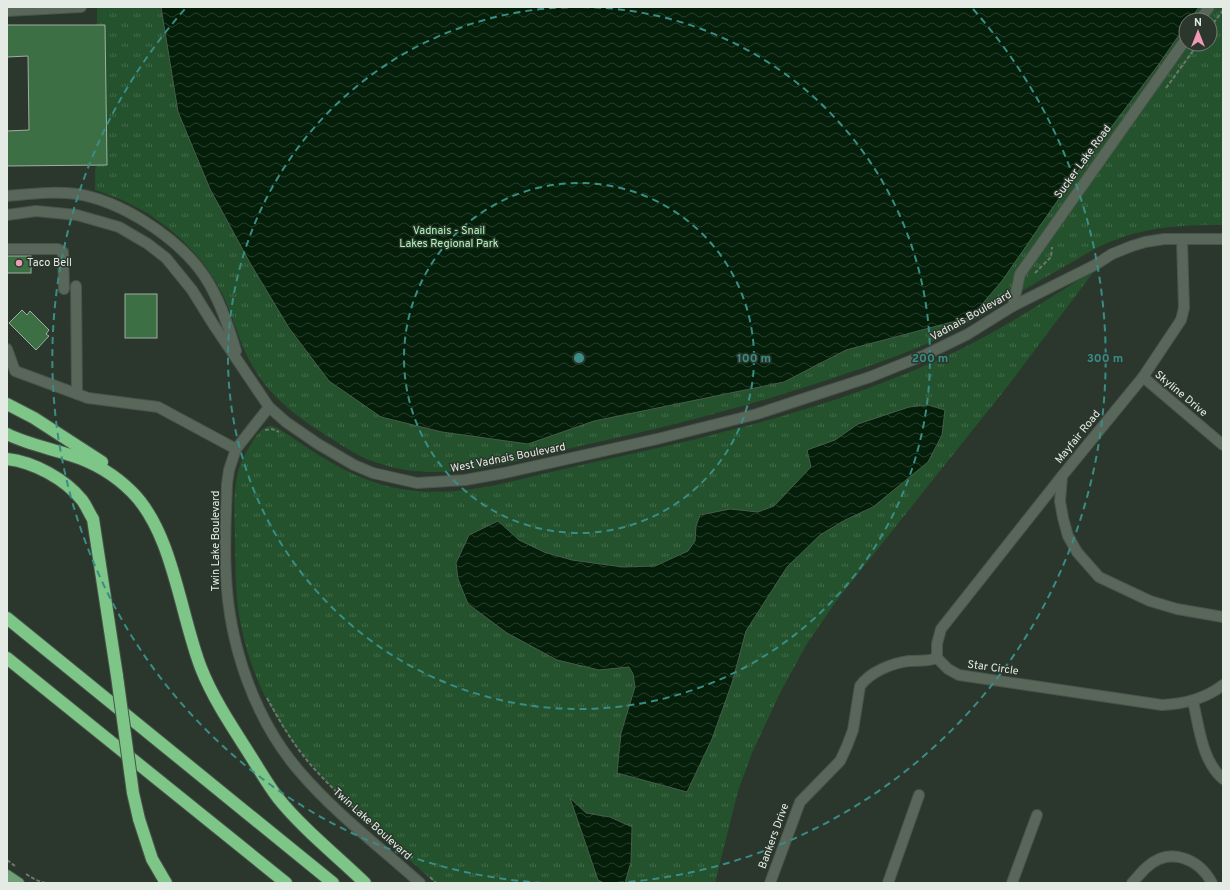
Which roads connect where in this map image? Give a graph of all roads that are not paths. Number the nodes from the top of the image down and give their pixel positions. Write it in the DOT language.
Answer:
graph roads {
  1 [pos="81,7"];
  2 [pos="7,11"];
  3 [pos="1178,50"];
  4 [pos="7,196"];
  5 [pos="7,214"];
  6 [pos="1223,239"];
  7 [pos="1182,240"];
  8 [pos="7,249"];
  9 [pos="76,286"];
  10 [pos="64,289"];
  11 [pos="1013,306"];
  12 [pos="7,349"];
  13 [pos="238,361"];
  14 [pos="1143,377"];
  15 [pos="77,394"];
  16 [pos="7,404"];
  17 [pos="270,407"];
  18 [pos="7,434"];
  19 [pos="657,439"];
  20 [pos="1223,445"];
  21 [pos="236,449"];
  22 [pos="7,459"];
  23 [pos="1062,476"];
  24 [pos="142,504"];
  25 [pos="1223,617"];
  26 [pos="7,618"];
  27 [pos="7,658"];
  28 [pos="937,658"];
  29 [pos="1223,685"];
  30 [pos="1193,701"];
  31 [pos="1223,779"];
  32 [pos="919,795"];
  33 [pos="1037,815"];
  34 [pos="7,875"];
  35 [pos="19,883"];
  36 [pos="166,883"];
  37 [pos="286,883"];
  38 [pos="333,883"];
  39 [pos="364,883"];
  40 [pos="420,883"];
  41 [pos="770,883"];
  42 [pos="888,883"];
  43 [pos="1012,883"];
  44 [pos="1132,883"];
  45 [pos="1212,883"];
  1 -- 2 [label="street"];
  3 -- 11 [label="street, Sucker Lake Road"];
  4 -- 13 [label="street, West Vadnais Boulevard"];
  5 -- 13 [label="street, West Vadnais Boulevard"];
  6 -- 7 [label="street, Vadnais Boulevard"];
  7 -- 11 [label="street, Vadnais Boulevard"];
  7 -- 14 [label="street, Mayfair Road"];
  8 -- 10 [label="street"];
  9 -- 15 [label="street"];
  11 -- 19 [label="street, Vadnais Boulevard"];
  12 -- 15 [label="street"];
  13 -- 17 [label="street, West Vadnais Boulevard"];
  14 -- 20 [label="street, Skyline Drive"];
  14 -- 23 [label="street, Mayfair Road"];
  15 -- 21 [label="street"];
  16 -- 24 [label="highway"];
  17 -- 19 [label="street, West Vadnais Boulevard"];
  17 -- 21 [label="street, Twin Lake Boulevard"];
  18 -- 24 [label="highway"];
  21 -- 40 [label="street, Twin Lake Boulevard"];
  22 -- 36 [label="highway, bridge"];
  23 -- 25 [label="street, Mayfair Road"];
  23 -- 28 [label="street"];
  24 -- 39 [label="highway"];
  26 -- 38 [label="highway"];
  27 -- 37 [label="highway"];
  28 -- 30 [label="street, Star Circle"];
  28 -- 41 [label="street, Bankers Drive"];
  29 -- 30 [label="street, Star Circle"];
  30 -- 31 [label="street"];
  32 -- 42 [label="street"];
  33 -- 43 [label="street"];
  34 -- 35 [label="main road"];
  44 -- 45 [label="street"];
}
